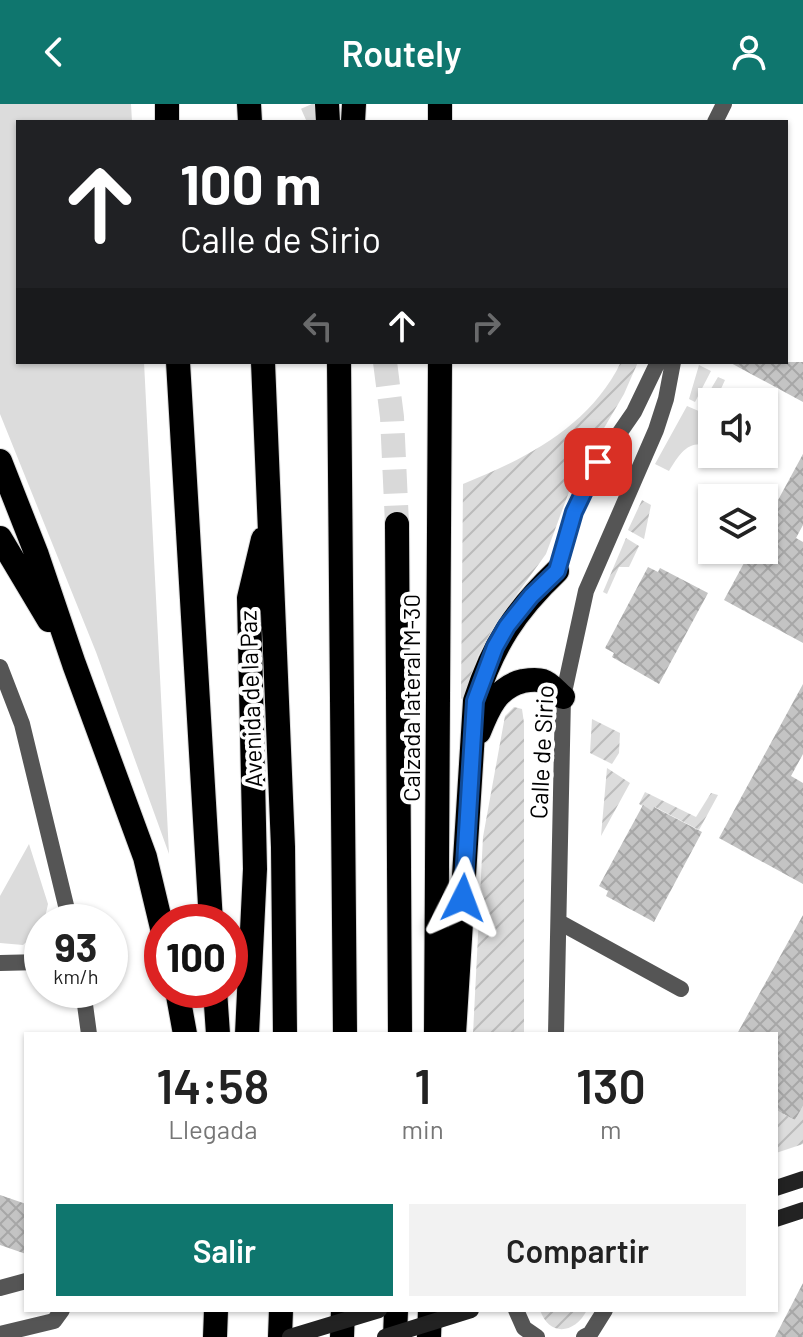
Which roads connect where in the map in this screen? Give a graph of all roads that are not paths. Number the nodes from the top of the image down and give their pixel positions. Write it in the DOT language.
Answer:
graph roads {
  1 [pos="178,364"];
  2 [pos="263,364"];
  3 [pos="339,364"];
  4 [pos="440,364"];
  5 [pos="657,364"];
  6 [pos="673,364"];
  7 [pos="0,461"];
  8 [pos="270,509"];
  9 [pos="397,524"];
  10 [pos="0,538"];
  11 [pos="557,571"];
  12 [pos="74,664"];
  13 [pos="0,667"];
  14 [pos="563,697"];
  15 [pos="471,753"];
  16 [pos="66,904"];
  17 [pos="156,904"];
  18 [pos="210,904"];
  19 [pos="559,922"];
  20 [pos="24,962"];
  21 [pos="0,963"];
  22 [pos="681,989"];
  23 [pos="85,1008"];
  24 [pos="180,1008"];
  25 [pos="216,1008"];
  26 [pos="89,1032"];
  27 [pos="185,1032"];
  28 [pos="218,1032"];
  29 [pos="247,1032"];
  30 [pos="285,1032"];
  31 [pos="345,1032"];
  32 [pos="400,1032"];
  33 [pos="436,1032"];
  34 [pos="454,1032"];
  35 [pos="556,1032"];
  36 [pos="803,1179"];
  37 [pos="778,1187"];
  38 [pos="803,1210"];
  39 [pos="778,1218"];
  40 [pos="24,1282"];
  41 [pos="0,1288"];
  42 [pos="61,1312"];
  43 [pos="216,1312"];
  44 [pos="281,1312"];
  45 [pos="343,1312"];
  46 [pos="372,1312"];
  47 [pos="396,1312"];
  48 [pos="430,1312"];
  49 [pos="465,1312"];
  50 [pos="517,1312"];
  51 [pos="604,1312"];
  52 [pos="0,1334"];
  53 [pos="529,1334"];
  54 [pos="587,1336"];
  55 [pos="215,1337"];
  56 [pos="280,1337"];
  57 [pos="290,1337"];
  58 [pos="342,1337"];
  59 [pos="385,1337"];
  60 [pos="395,1337"];
  61 [pos="429,1337"];
  1 -- 18 [label="highway"];
  2 -- 8 [label="highway, Avenida de la Paz"];
  3 -- 31 [label="highway"];
  4 -- 33 [label="highway, Calzada lateral M-30"];
  5 -- 11 [label="street"];
  6 -- 14 [label="street, Calle de Sirio"];
  7 -- 12 [label="highway"];
  8 -- 29 [label="highway"];
  8 -- 30 [label="highway, Avenida de la Paz"];
  9 -- 32 [label="highway"];
  10 -- 12 [label="highway"];
  11 -- 15 [label="highway"];
  12 -- 17 [label="highway"];
  13 -- 16 [label="street"];
  14 -- 15 [label="highway"];
  14 -- 19 [label="street, Calle de Sirio"];
  15 -- 34 [label="highway"];
  19 -- 22 [label="street"];
  19 -- 35 [label="street, Calle de Sirio"];
  20 -- 21 [label="street"];
  23 -- 26 [label="street"];
  24 -- 27 [label="highway"];
  25 -- 28 [label="highway"];
  36 -- 37 [label="main road"];
  38 -- 39 [label="main road"];
  40 -- 41 [label="street"];
  42 -- 52 [label="street"];
  43 -- 55 [label="highway"];
  44 -- 56 [label="highway"];
  45 -- 58 [label="highway"];
  46 -- 57 [label="main road, bridge"];
  47 -- 60 [label="highway"];
  48 -- 61 [label="highway"];
  49 -- 59 [label="main road, bridge"];
  50 -- 53 [label="street"];
  51 -- 54 [label="street"];
}
